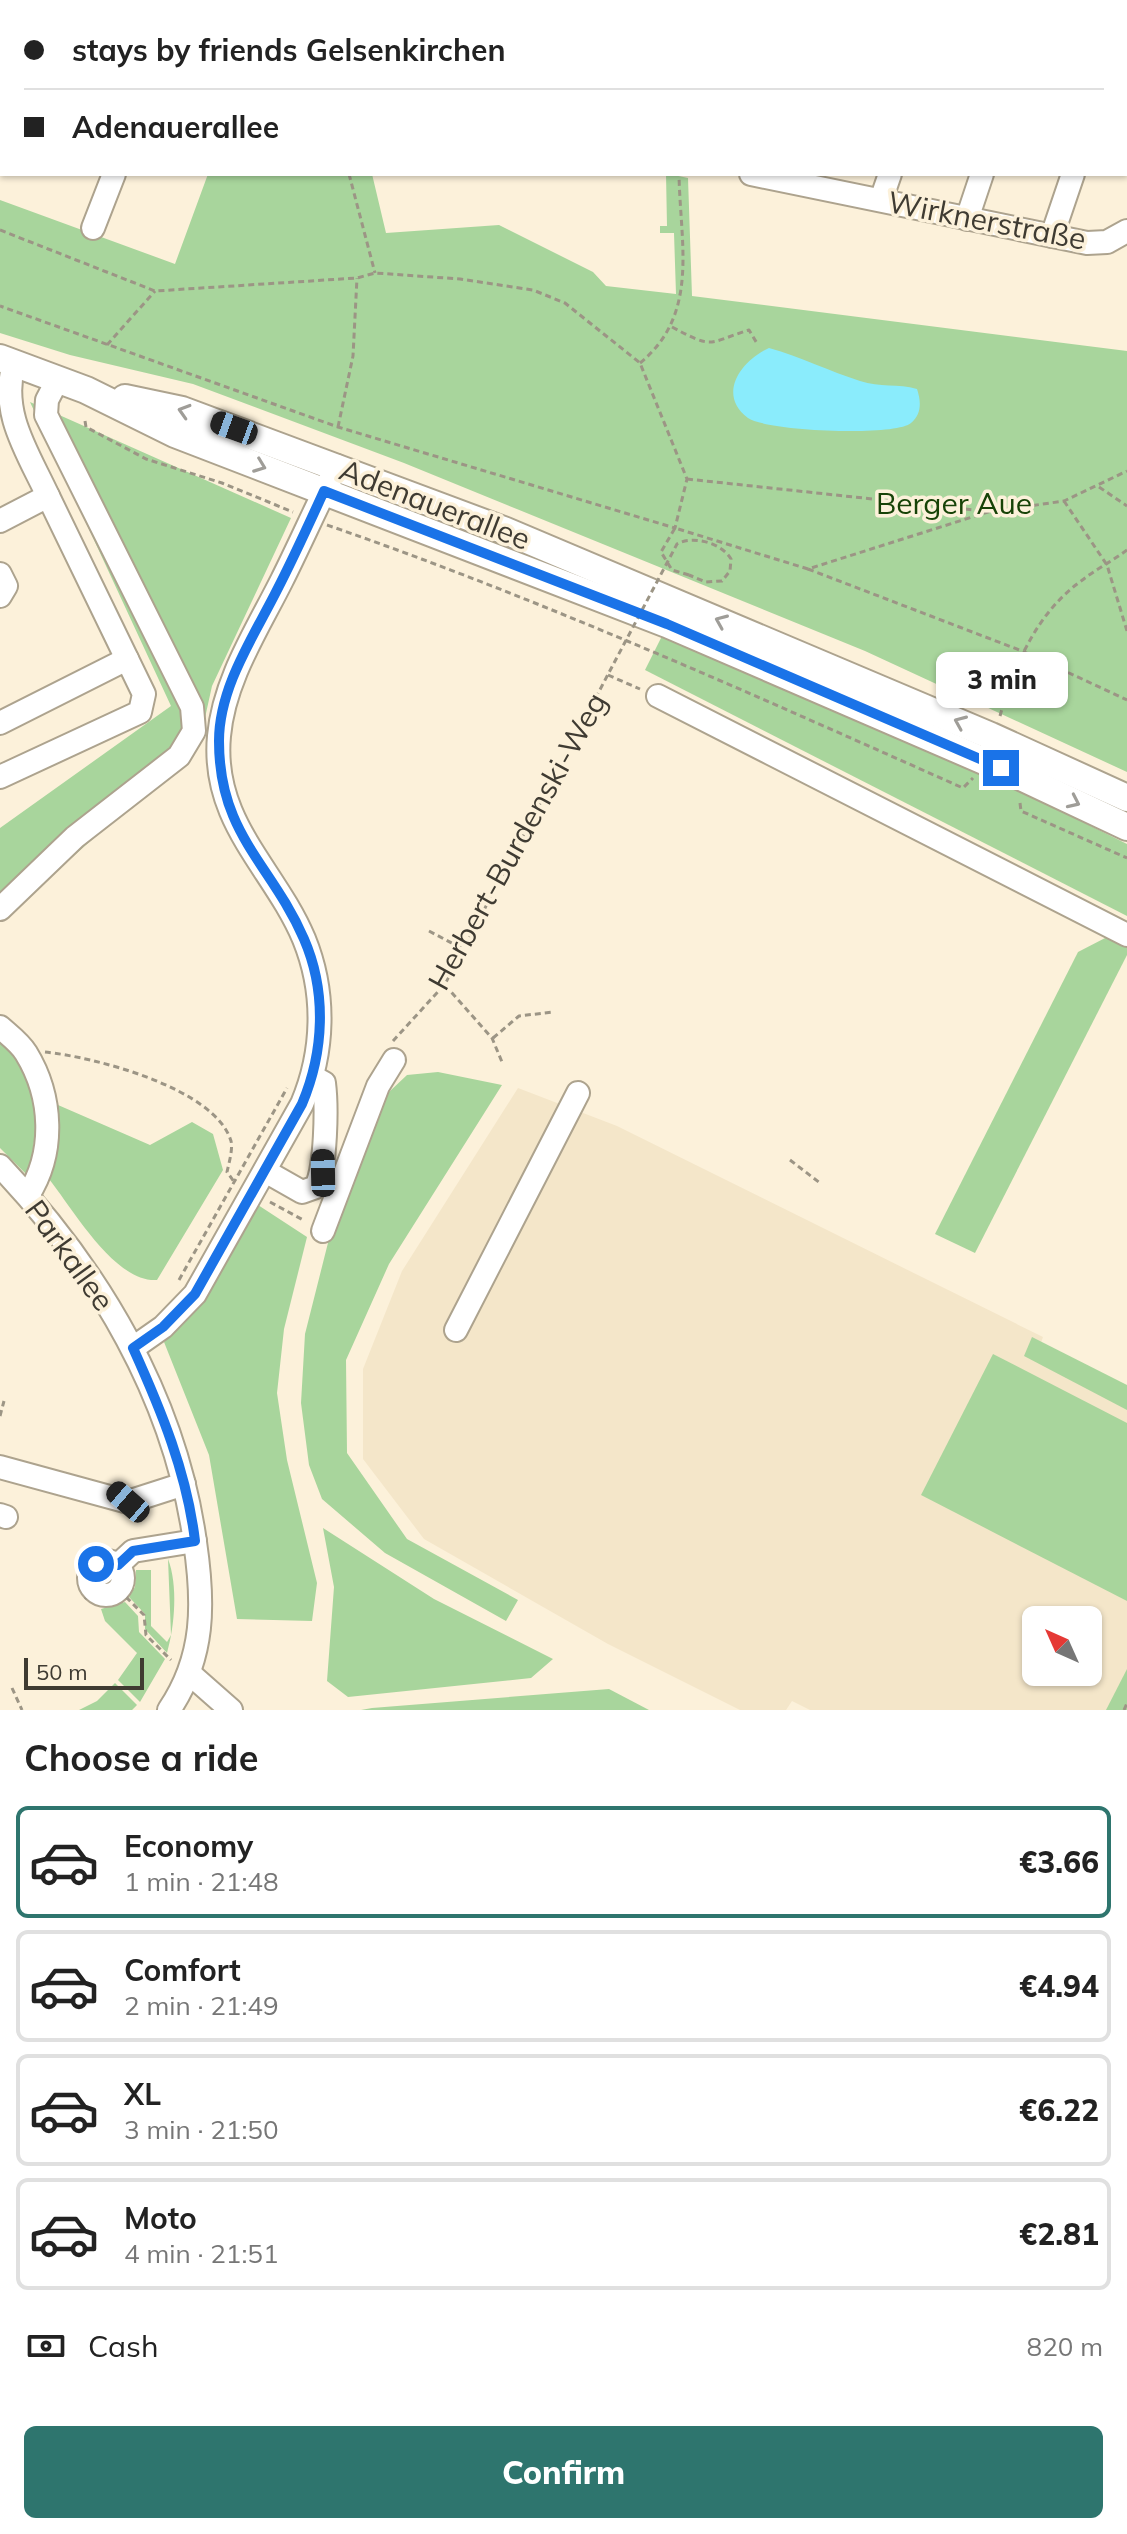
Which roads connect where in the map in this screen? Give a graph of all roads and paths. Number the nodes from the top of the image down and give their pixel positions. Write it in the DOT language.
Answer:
graph roads {
  1 [pos="113,176"];
  2 [pos="350,176"];
  3 [pos="679,176"];
  4 [pos="770,176"];
  5 [pos="889,176"];
  6 [pos="981,176"];
  7 [pos="1072,176"];
  8 [pos="798,179"];
  9 [pos="881,200"];
  10 [pos="967,219"];
  11 [pos="93,228"];
  12 [pos="0,230"];
  13 [pos="1127,231"];
  14 [pos="1052,236"];
  15 [pos="375,273"];
  16 [pos="357,278"];
  17 [pos="155,291"];
  18 [pos="0,306"];
  19 [pos="672,327"];
  20 [pos="758,345"];
  21 [pos="106,347"];
  22 [pos="7,360"];
  23 [pos="640,363"];
  24 [pos="58,379"];
  25 [pos="86,390"];
  26 [pos="85,421"];
  27 [pos="338,427"];
  28 [pos="8,428"];
  29 [pos="337,466"];
  30 [pos="1127,471"];
  31 [pos="687,479"];
  32 [pos="1099,487"];
  33 [pos="324,491"];
  34 [pos="48,496"];
  35 [pos="1064,501"];
  36 [pos="1127,506"];
  37 [pos="988,512"];
  38 [pos="311,519"];
  39 [pos="0,521"];
  40 [pos="675,528"];
  41 [pos="1127,550"];
  42 [pos="1107,565"];
  43 [pos="808,569"];
  44 [pos="0,574"];
  45 [pos="0,596"];
  46 [pos="1127,631"];
  47 [pos="1022,651"];
  48 [pos="127,659"];
  49 [pos="608,675"];
  50 [pos="658,696"];
  51 [pos="1127,700"];
  52 [pos="0,723"];
  53 [pos="986,747"];
  54 [pos="0,777"];
  55 [pos="1127,798"];
  56 [pos="1020,803"];
  57 [pos="1127,827"];
  58 [pos="1127,858"];
  59 [pos="0,909"];
  60 [pos="429,931"];
  61 [pos="1127,935"];
  62 [pos="463,949"];
  63 [pos="445,984"];
  64 [pos="553,1012"];
  65 [pos="0,1027"];
  66 [pos="492,1038"];
  67 [pos="25,1051"];
  68 [pos="394,1060"];
  69 [pos="502,1062"];
  70 [pos="303,1076"];
  71 [pos="578,1093"];
  72 [pos="790,1160"];
  73 [pos="0,1166"];
  74 [pos="265,1171"];
  75 [pos="820,1183"];
  76 [pos="243,1188"];
  77 [pos="28,1195"];
  78 [pos="323,1231"];
  79 [pos="174,1290"];
  80 [pos="456,1330"];
  81 [pos="133,1348"];
  82 [pos="4,1401"];
  83 [pos="0,1416"];
  84 [pos="0,1467"];
  85 [pos="50,1467"];
  86 [pos="184,1484"];
  87 [pos="128,1502"];
  88 [pos="195,1541"];
  89 [pos="118,1565"];
  90 [pos="119,1590"];
  91 [pos="180,1666"];
  92 [pos="12,1688"];
  93 [pos="1127,1703"];
  94 [pos="22,1710"];
  95 [pos="169,1710"];
  96 [pos="231,1710"];
  97 [pos="1124,1710"];
  1 -- 11 [label="street"];
  2 -- 15 [label="path"];
  3 -- 19 [label="path"];
  4 -- 8 [label="street, Wirknerstraße"];
  5 -- 9 [label="street"];
  6 -- 10 [label="street"];
  7 -- 14 [label="street"];
  8 -- 9 [label="street, Wirknerstraße"];
  9 -- 10 [label="street, Wirknerstraße"];
  10 -- 14 [label="street, Wirknerstraße"];
  12 -- 17 [label="path"];
  13 -- 14 [label="street, Wirknerstraße"];
  15 -- 16 [label="path"];
  15 -- 23 [label="path"];
  16 -- 17 [label="path"];
  16 -- 27 [label="path"];
  17 -- 21 [label="path"];
  18 -- 21 [label="path"];
  19 -- 20 [label="path"];
  19 -- 23 [label="path"];
  21 -- 27 [label="path"];
  22 -- 24 [label="main road, Adenauerallee"];
  22 -- 28 [label="street"];
  23 -- 31 [label="path"];
  24 -- 25 [label="main road, Adenauerallee"];
  24 -- 59 [label="street"];
  29 -- 25 [label="main road, Adenauerallee, one-way"];
  25 -- 33 [label="main road, Adenauerallee, one-way"];
  26 -- 38 [label="path"];
  27 -- 40 [label="path"];
  28 -- 34 [label="street"];
  29 -- 33 [label="street"];
  53 -- 29 [label="main road, Adenauerallee, one-way"];
  30 -- 32 [label="path"];
  31 -- 37 [label="path"];
  31 -- 40 [label="path"];
  32 -- 35 [label="path"];
  32 -- 36 [label="path"];
  33 -- 38 [label="street"];
  33 -- 53 [label="main road, Adenauerallee"];
  34 -- 39 [label="street"];
  34 -- 48 [label="street"];
  35 -- 37 [label="path"];
  35 -- 42 [label="path"];
  37 -- 43 [label="path"];
  38 -- 53 [label="path"];
  38 -- 70 [label="street"];
  40 -- 43 [label="path"];
  40 -- 49 [label="path, Herbert-Burdenski-Weg, bridge"];
  41 -- 42 [label="path"];
  42 -- 46 [label="path"];
  42 -- 47 [label="path"];
  43 -- 47 [label="path"];
  44 -- 45 [label="street"];
  47 -- 51 [label="path"];
  47 -- 53 [label="path"];
  48 -- 52 [label="street"];
  48 -- 54 [label="street"];
  49 -- 50 [label="path"];
  49 -- 62 [label="path, Herbert-Burdenski-Weg"];
  50 -- 61 [label="street"];
  53 -- 55 [label="main road, Adenauerallee"];
  53 -- 57 [label="main road, Adenauerallee, one-way"];
  56 -- 58 [label="path"];
  60 -- 62 [label="path"];
  62 -- 63 [label="path, Herbert-Burdenski-Weg"];
  63 -- 66 [label="path"];
  63 -- 68 [label="path, Herbert-Burdenski-Weg"];
  64 -- 66 [label="path"];
  65 -- 67 [label="street"];
  66 -- 69 [label="path"];
  67 -- 76 [label="path"];
  67 -- 77 [label="street"];
  68 -- 78 [label="street"];
  70 -- 74 [label="street"];
  70 -- 74 [label="street"];
  70 -- 76 [label="path"];
  71 -- 80 [label="street"];
  72 -- 75 [label="path"];
  73 -- 77 [label="street, Parkallee"];
  74 -- 76 [label="street"];
  76 -- 78 [label="path"];
  76 -- 79 [label="path"];
  76 -- 81 [label="street"];
  77 -- 81 [label="street, Parkallee"];
  81 -- 86 [label="street, Parkallee"];
  82 -- 83 [label="path"];
  84 -- 87 [label="street"];
  85 -- 87 [label="street"];
  86 -- 87 [label="street"];
  86 -- 88 [label="street, Parkallee"];
  88 -- 89 [label="street"];
  88 -- 91 [label="street, Parkallee"];
  89 -- 90 [label="street"];
  89 -- 90 [label="street"];
  90 -- 91 [label="path"];
  91 -- 95 [label="street, Parkallee"];
  91 -- 96 [label="street"];
  92 -- 94 [label="path"];
  93 -- 97 [label="path"];
}
